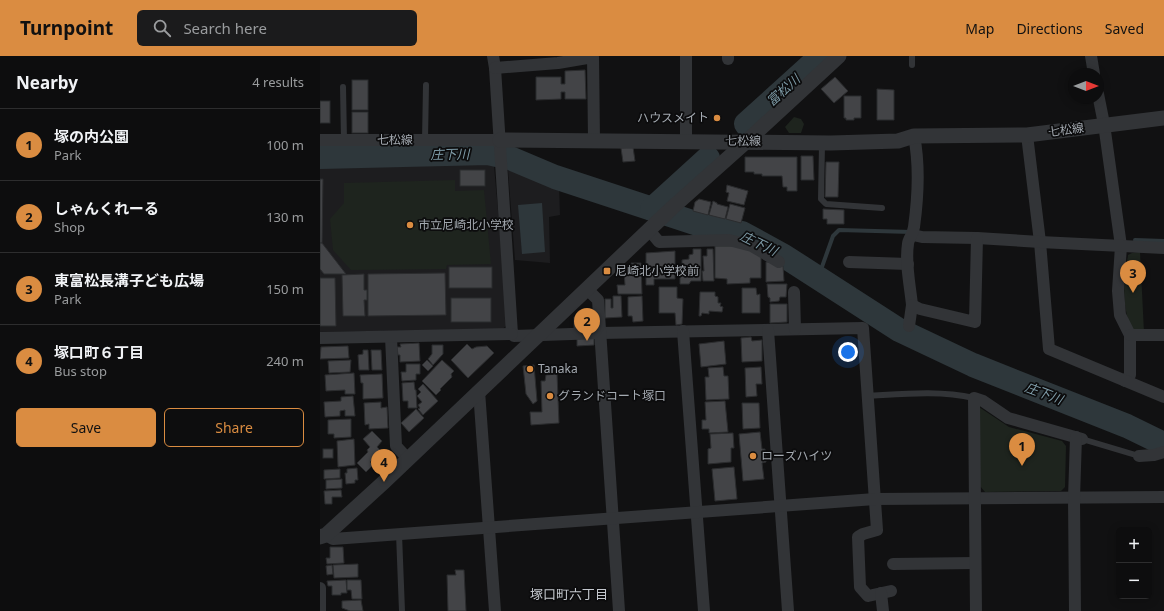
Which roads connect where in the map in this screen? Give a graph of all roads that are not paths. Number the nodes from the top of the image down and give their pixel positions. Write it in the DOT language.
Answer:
graph roads {
  1 [pos="686,56"];
  2 [pos="839,56"];
  3 [pos="912,56"];
  4 [pos="1091,56"];
  5 [pos="518,61"];
  6 [pos="494,62"];
  7 [pos="912,65"];
  8 [pos="1093,68"];
  9 [pos="426,85"];
  10 [pos="344,87"];
  11 [pos="1100,104"];
  12 [pos="1164,118"];
  13 [pos="1104,124"];
  14 [pos="1027,135"];
  15 [pos="914,136"];
  16 [pos="320,140"];
  17 [pos="344,140"];
  18 [pos="425,140"];
  19 [pos="594,140"];
  20 [pos="686,141"];
  21 [pos="747,141"];
  22 [pos="822,142"];
  23 [pos="500,144"];
  24 [pos="882,208"];
  25 [pos="652,228"];
  26 [pos="913,232"];
  27 [pos="977,238"];
  28 [pos="1040,242"];
  29 [pos="1122,246"];
  30 [pos="1164,248"];
  31 [pos="779,262"];
  32 [pos="849,262"];
  33 [pos="908,264"];
  34 [pos="587,289"];
  35 [pos="794,292"];
  36 [pos="912,305"];
  37 [pos="909,326"];
  38 [pos="795,329"];
  39 [pos="768,330"];
  40 [pos="683,331"];
  41 [pos="600,333"];
  42 [pos="522,335"];
  43 [pos="1130,335"];
  44 [pos="1164,335"];
  45 [pos="391,337"];
  46 [pos="320,338"];
  47 [pos="1125,381"];
  48 [pos="479,391"];
  49 [pos="868,396"];
  50 [pos="1164,397"];
  51 [pos="974,398"];
  52 [pos="1079,438"];
  53 [pos="402,452"];
  54 [pos="1164,452"];
  55 [pos="1139,456"];
  56 [pos="1164,497"];
  57 [pos="974,498"];
  58 [pos="1074,498"];
  59 [pos="876,499"];
  60 [pos="781,506"];
  61 [pos="697,512"];
  62 [pos="612,518"];
  63 [pos="488,527"];
  64 [pos="399,534"];
  65 [pos="323,536"];
  66 [pos="975,563"];
  67 [pos="893,564"];
  68 [pos="320,588"];
  69 [pos="320,611"];
  70 [pos="402,611"];
  71 [pos="495,611"];
  72 [pos="619,611"];
  73 [pos="704,611"];
  74 [pos="788,611"];
  75 [pos="883,611"];
  76 [pos="976,611"];
  77 [pos="1074,611"];
  1 -- 20 [label="street"];
  2 -- 21 [label="street"];
  3 -- 7 [label="lane"];
  4 -- 8 [label="street"];
  5 -- 6 [label="street"];
  5 -- 19 [label="street"];
  6 -- 23 [label="street"];
  9 -- 18 [label="lane"];
  10 -- 17 [label="lane"];
  11 -- 13 [label="street"];
  12 -- 13 [label="street, 七松線"];
  13 -- 14 [label="street, 七松線"];
  13 -- 29 [label="street"];
  14 -- 15 [label="street, 七松線"];
  14 -- 28 [label="street"];
  15 -- 22 [label="street, 七松線"];
  15 -- 26 [label="street"];
  16 -- 17 [label="street, 七松線"];
  17 -- 18 [label="street, 七松線"];
  18 -- 23 [label="street, 七松線"];
  19 -- 20 [label="street, 七松線"];
  19 -- 23 [label="street, 七松線"];
  20 -- 21 [label="street, 七松線"];
  21 -- 22 [label="street, 七松線"];
  21 -- 25 [label="street"];
  22 -- 24 [label="lane"];
  23 -- 42 [label="street"];
  25 -- 31 [label="street"];
  25 -- 34 [label="street"];
  26 -- 27 [label="street"];
  26 -- 33 [label="street"];
  27 -- 28 [label="street"];
  27 -- 36 [label="street"];
  28 -- 29 [label="street"];
  28 -- 47 [label="street"];
  29 -- 30 [label="street"];
  29 -- 43 [label="street"];
  32 -- 33 [label="street"];
  33 -- 36 [label="street"];
  34 -- 41 [label="street"];
  34 -- 42 [label="street"];
  35 -- 38 [label="street"];
  36 -- 37 [label="street"];
  38 -- 39 [label="street"];
  38 -- 49 [label="street"];
  39 -- 40 [label="street"];
  39 -- 60 [label="street"];
  40 -- 41 [label="street"];
  40 -- 61 [label="street"];
  41 -- 42 [label="street"];
  41 -- 62 [label="street"];
  42 -- 45 [label="street"];
  42 -- 48 [label="street"];
  43 -- 44 [label="street"];
  43 -- 47 [label="street"];
  45 -- 46 [label="street"];
  45 -- 53 [label="street"];
  47 -- 50 [label="street"];
  48 -- 53 [label="street"];
  48 -- 63 [label="street"];
  49 -- 51 [label="lane"];
  49 -- 59 [label="street"];
  51 -- 52 [label="street"];
  51 -- 57 [label="street"];
  52 -- 55 [label="lane"];
  52 -- 58 [label="street"];
  53 -- 65 [label="street"];
  54 -- 55 [label="street"];
  56 -- 58 [label="street"];
  57 -- 58 [label="street"];
  57 -- 59 [label="street"];
  57 -- 66 [label="street"];
  58 -- 77 [label="street"];
  59 -- 60 [label="street"];
  59 -- 75 [label="street"];
  60 -- 61 [label="street"];
  60 -- 74 [label="street"];
  61 -- 62 [label="street"];
  61 -- 73 [label="street"];
  62 -- 63 [label="street"];
  62 -- 72 [label="street"];
  63 -- 64 [label="street"];
  63 -- 71 [label="street"];
  64 -- 65 [label="street"];
  64 -- 70 [label="lane"];
  66 -- 67 [label="street"];
  66 -- 76 [label="street"];
  68 -- 69 [label="street"];
}
